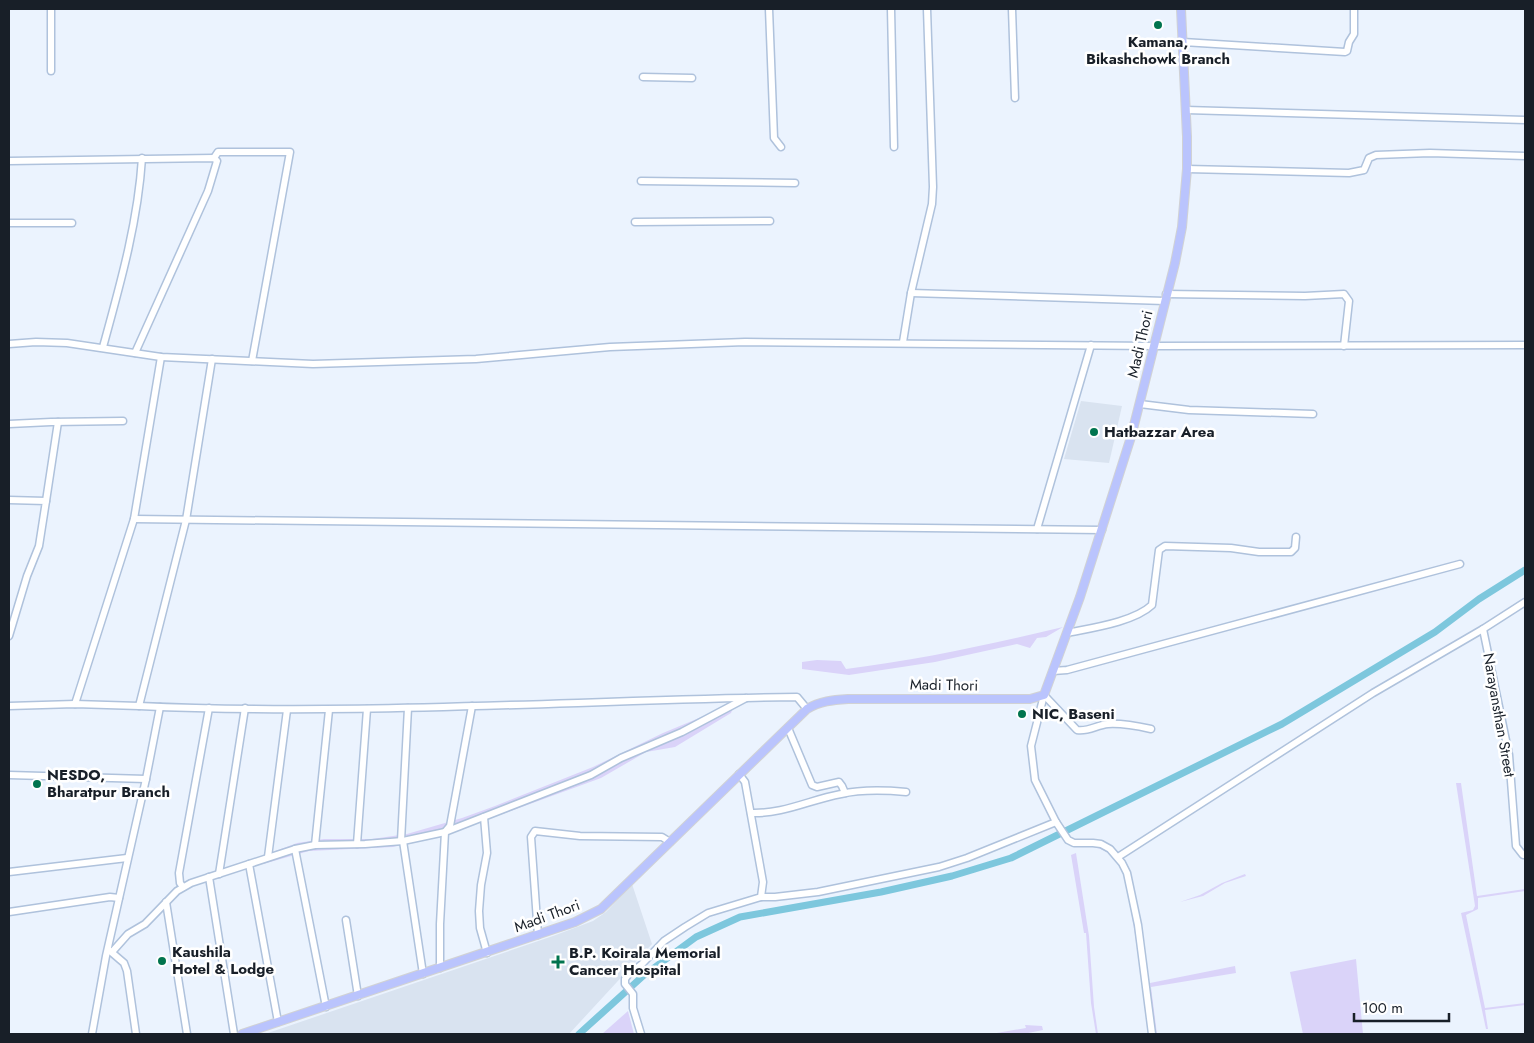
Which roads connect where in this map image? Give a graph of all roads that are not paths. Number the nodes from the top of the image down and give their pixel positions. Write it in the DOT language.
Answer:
graph roads {
  1 [pos="51,9"];
  2 [pos="769,9"];
  3 [pos="890,9"];
  4 [pos="927,9"];
  5 [pos="1012,9"];
  6 [pos="1182,9"];
  7 [pos="1354,9"];
  8 [pos="1182,42"];
  9 [pos="50,71"];
  10 [pos="643,77"];
  11 [pos="692,78"];
  12 [pos="1015,98"];
  13 [pos="1186,110"];
  14 [pos="1525,120"];
  15 [pos="781,147"];
  16 [pos="894,147"];
  17 [pos="1525,156"];
  18 [pos="142,158"];
  19 [pos="214,158"];
  20 [pos="9,161"];
  21 [pos="1187,169"];
  22 [pos="641,181"];
  23 [pos="795,183"];
  24 [pos="770,221"];
  25 [pos="635,222"];
  26 [pos="9,223"];
  27 [pos="72,223"];
  28 [pos="911,294"];
  29 [pos="1166,298"];
  30 [pos="902,342"];
  31 [pos="9,344"];
  32 [pos="1091,345"];
  33 [pos="1525,345"];
  34 [pos="1154,346"];
  35 [pos="1344,346"];
  36 [pos="103,347"];
  37 [pos="135,353"];
  38 [pos="161,357"];
  39 [pos="212,359"];
  40 [pos="252,361"];
  41 [pos="1140,404"];
  42 [pos="1313,414"];
  43 [pos="123,421"];
  44 [pos="58,422"];
  45 [pos="9,424"];
  46 [pos="9,500"];
  47 [pos="46,501"];
  48 [pos="134,519"];
  49 [pos="186,520"];
  50 [pos="1037,529"];
  51 [pos="1102,530"];
  52 [pos="1296,537"];
  53 [pos="1460,564"];
  54 [pos="1525,602"];
  55 [pos="11,619"];
  56 [pos="1483,629"];
  57 [pos="1067,633"];
  58 [pos="9,636"];
  59 [pos="1053,671"];
  60 [pos="1044,695"];
  61 [pos="746,698"];
  62 [pos="75,704"];
  63 [pos="9,706"];
  64 [pos="139,706"];
  65 [pos="472,706"];
  66 [pos="160,707"];
  67 [pos="209,708"];
  68 [pos="245,708"];
  69 [pos="408,708"];
  70 [pos="367,709"];
  71 [pos="807,709"];
  72 [pos="287,710"];
  73 [pos="329,710"];
  74 [pos="788,728"];
  75 [pos="1151,729"];
  76 [pos="739,774"];
  77 [pos="9,775"];
  78 [pos="146,779"];
  79 [pos="906,792"];
  80 [pos="844,793"];
  81 [pos="750,813"];
  82 [pos="484,817"];
  83 [pos="1058,824"];
  84 [pos="445,832"];
  85 [pos="402,841"];
  86 [pos="670,842"];
  87 [pos="357,844"];
  88 [pos="315,845"];
  89 [pos="295,848"];
  90 [pos="1525,855"];
  91 [pos="268,857"];
  92 [pos="1118,857"];
  93 [pos="127,858"];
  94 [pos="249,864"];
  95 [pos="9,872"];
  96 [pos="219,874"];
  97 [pos="209,877"];
  98 [pos="183,887"];
  99 [pos="761,897"];
  100 [pos="119,898"];
  101 [pos="166,902"];
  102 [pos="9,912"];
  103 [pos="346,920"];
  104 [pos="538,935"];
  105 [pos="110,950"];
  106 [pos="487,952"];
  107 [pos="440,968"];
  108 [pos="423,974"];
  109 [pos="358,996"];
  110 [pos="326,1007"];
  111 [pos="278,1022"];
  112 [pos="92,1034"];
  113 [pos="136,1034"];
  114 [pos="187,1034"];
  115 [pos="234,1034"];
  116 [pos="242,1034"];
  117 [pos="640,1034"];
  118 [pos="1152,1034"];
  1 -- 9 [label="street"];
  2 -- 15 [label="street"];
  3 -- 16 [label="street"];
  4 -- 28 [label="street"];
  5 -- 12 [label="street"];
  6 -- 8 [label="main road, Madi Thori"];
  7 -- 8 [label="street"];
  8 -- 13 [label="main road, Madi Thori"];
  10 -- 11 [label="street"];
  13 -- 14 [label="street"];
  13 -- 21 [label="main road, Madi Thori"];
  17 -- 21 [label="street"];
  18 -- 19 [label="street"];
  18 -- 20 [label="street"];
  18 -- 36 [label="street"];
  19 -- 37 [label="street"];
  19 -- 40 [label="street"];
  21 -- 29 [label="main road, Madi Thori"];
  22 -- 23 [label="street"];
  24 -- 25 [label="street"];
  26 -- 27 [label="street"];
  28 -- 29 [label="street"];
  28 -- 30 [label="street"];
  29 -- 34 [label="main road, Madi Thori"];
  29 -- 35 [label="street"];
  30 -- 32 [label="street"];
  30 -- 40 [label="street"];
  31 -- 36 [label="street"];
  32 -- 34 [label="street"];
  32 -- 50 [label="street"];
  33 -- 35 [label="street"];
  34 -- 35 [label="street"];
  34 -- 41 [label="main road, Madi Thori"];
  36 -- 37 [label="street"];
  37 -- 38 [label="street"];
  38 -- 39 [label="street"];
  38 -- 48 [label="street"];
  39 -- 40 [label="street"];
  39 -- 49 [label="street"];
  41 -- 42 [label="street"];
  41 -- 51 [label="main road, Madi Thori"];
  43 -- 44 [label="street"];
  44 -- 45 [label="street"];
  44 -- 47 [label="street"];
  46 -- 47 [label="street"];
  47 -- 55 [label="street"];
  48 -- 49 [label="street"];
  48 -- 62 [label="street"];
  49 -- 50 [label="street"];
  49 -- 64 [label="street"];
  50 -- 51 [label="street"];
  51 -- 57 [label="main road, Madi Thori"];
  52 -- 57 [label="street"];
  53 -- 59 [label="street"];
  54 -- 56 [label="street"];
  55 -- 58 [label="street"];
  56 -- 90 [label="street, Narayansthan Street"];
  56 -- 92 [label="street"];
  57 -- 59 [label="main road, Madi Thori"];
  59 -- 60 [label="main road, Madi Thori"];
  60 -- 71 [label="main road, Madi Thori"];
  60 -- 75 [label="street"];
  60 -- 83 [label="street"];
  61 -- 65 [label="street"];
  61 -- 71 [label="street"];
  61 -- 82 [label="street"];
  62 -- 63 [label="street"];
  62 -- 64 [label="street"];
  64 -- 66 [label="street"];
  65 -- 69 [label="street"];
  65 -- 84 [label="street"];
  66 -- 67 [label="street"];
  66 -- 78 [label="street"];
  67 -- 68 [label="street"];
  67 -- 98 [label="street"];
  68 -- 72 [label="street"];
  68 -- 96 [label="street"];
  69 -- 70 [label="street"];
  69 -- 85 [label="street"];
  70 -- 73 [label="street"];
  70 -- 87 [label="street"];
  71 -- 74 [label="main road, Madi Thori"];
  72 -- 73 [label="street"];
  72 -- 91 [label="street"];
  73 -- 88 [label="street"];
  74 -- 76 [label="main road, Madi Thori"];
  74 -- 80 [label="street"];
  76 -- 81 [label="street"];
  76 -- 86 [label="main road, Madi Thori"];
  77 -- 78 [label="street"];
  78 -- 93 [label="street"];
  79 -- 80 [label="street"];
  80 -- 81 [label="street"];
  81 -- 99 [label="street"];
  82 -- 84 [label="street"];
  82 -- 106 [label="street"];
  83 -- 92 [label="street"];
  83 -- 99 [label="street"];
  84 -- 85 [label="street"];
  84 -- 107 [label="street"];
  85 -- 87 [label="street"];
  85 -- 108 [label="street"];
  86 -- 104 [label="main road, Madi Thori"];
  86 -- 104 [label="street"];
  87 -- 88 [label="street"];
  88 -- 89 [label="street"];
  89 -- 91 [label="street"];
  89 -- 110 [label="street"];
  91 -- 94 [label="street"];
  92 -- 118 [label="street"];
  93 -- 95 [label="street"];
  93 -- 100 [label="street"];
  94 -- 96 [label="street"];
  94 -- 111 [label="street"];
  96 -- 97 [label="street"];
  97 -- 98 [label="street"];
  97 -- 115 [label="street"];
  98 -- 101 [label="street"];
  99 -- 117 [label="street"];
  100 -- 102 [label="street"];
  100 -- 105 [label="street"];
  101 -- 105 [label="street"];
  101 -- 114 [label="street"];
  103 -- 109 [label="street"];
  104 -- 106 [label="main road, Madi Thori"];
  105 -- 112 [label="street"];
  105 -- 113 [label="street"];
  106 -- 107 [label="main road, Madi Thori"];
  107 -- 108 [label="main road, Madi Thori"];
  108 -- 109 [label="main road, Madi Thori"];
  109 -- 110 [label="main road, Madi Thori"];
  110 -- 111 [label="main road, Madi Thori"];
  111 -- 116 [label="main road, Madi Thori"];
}
